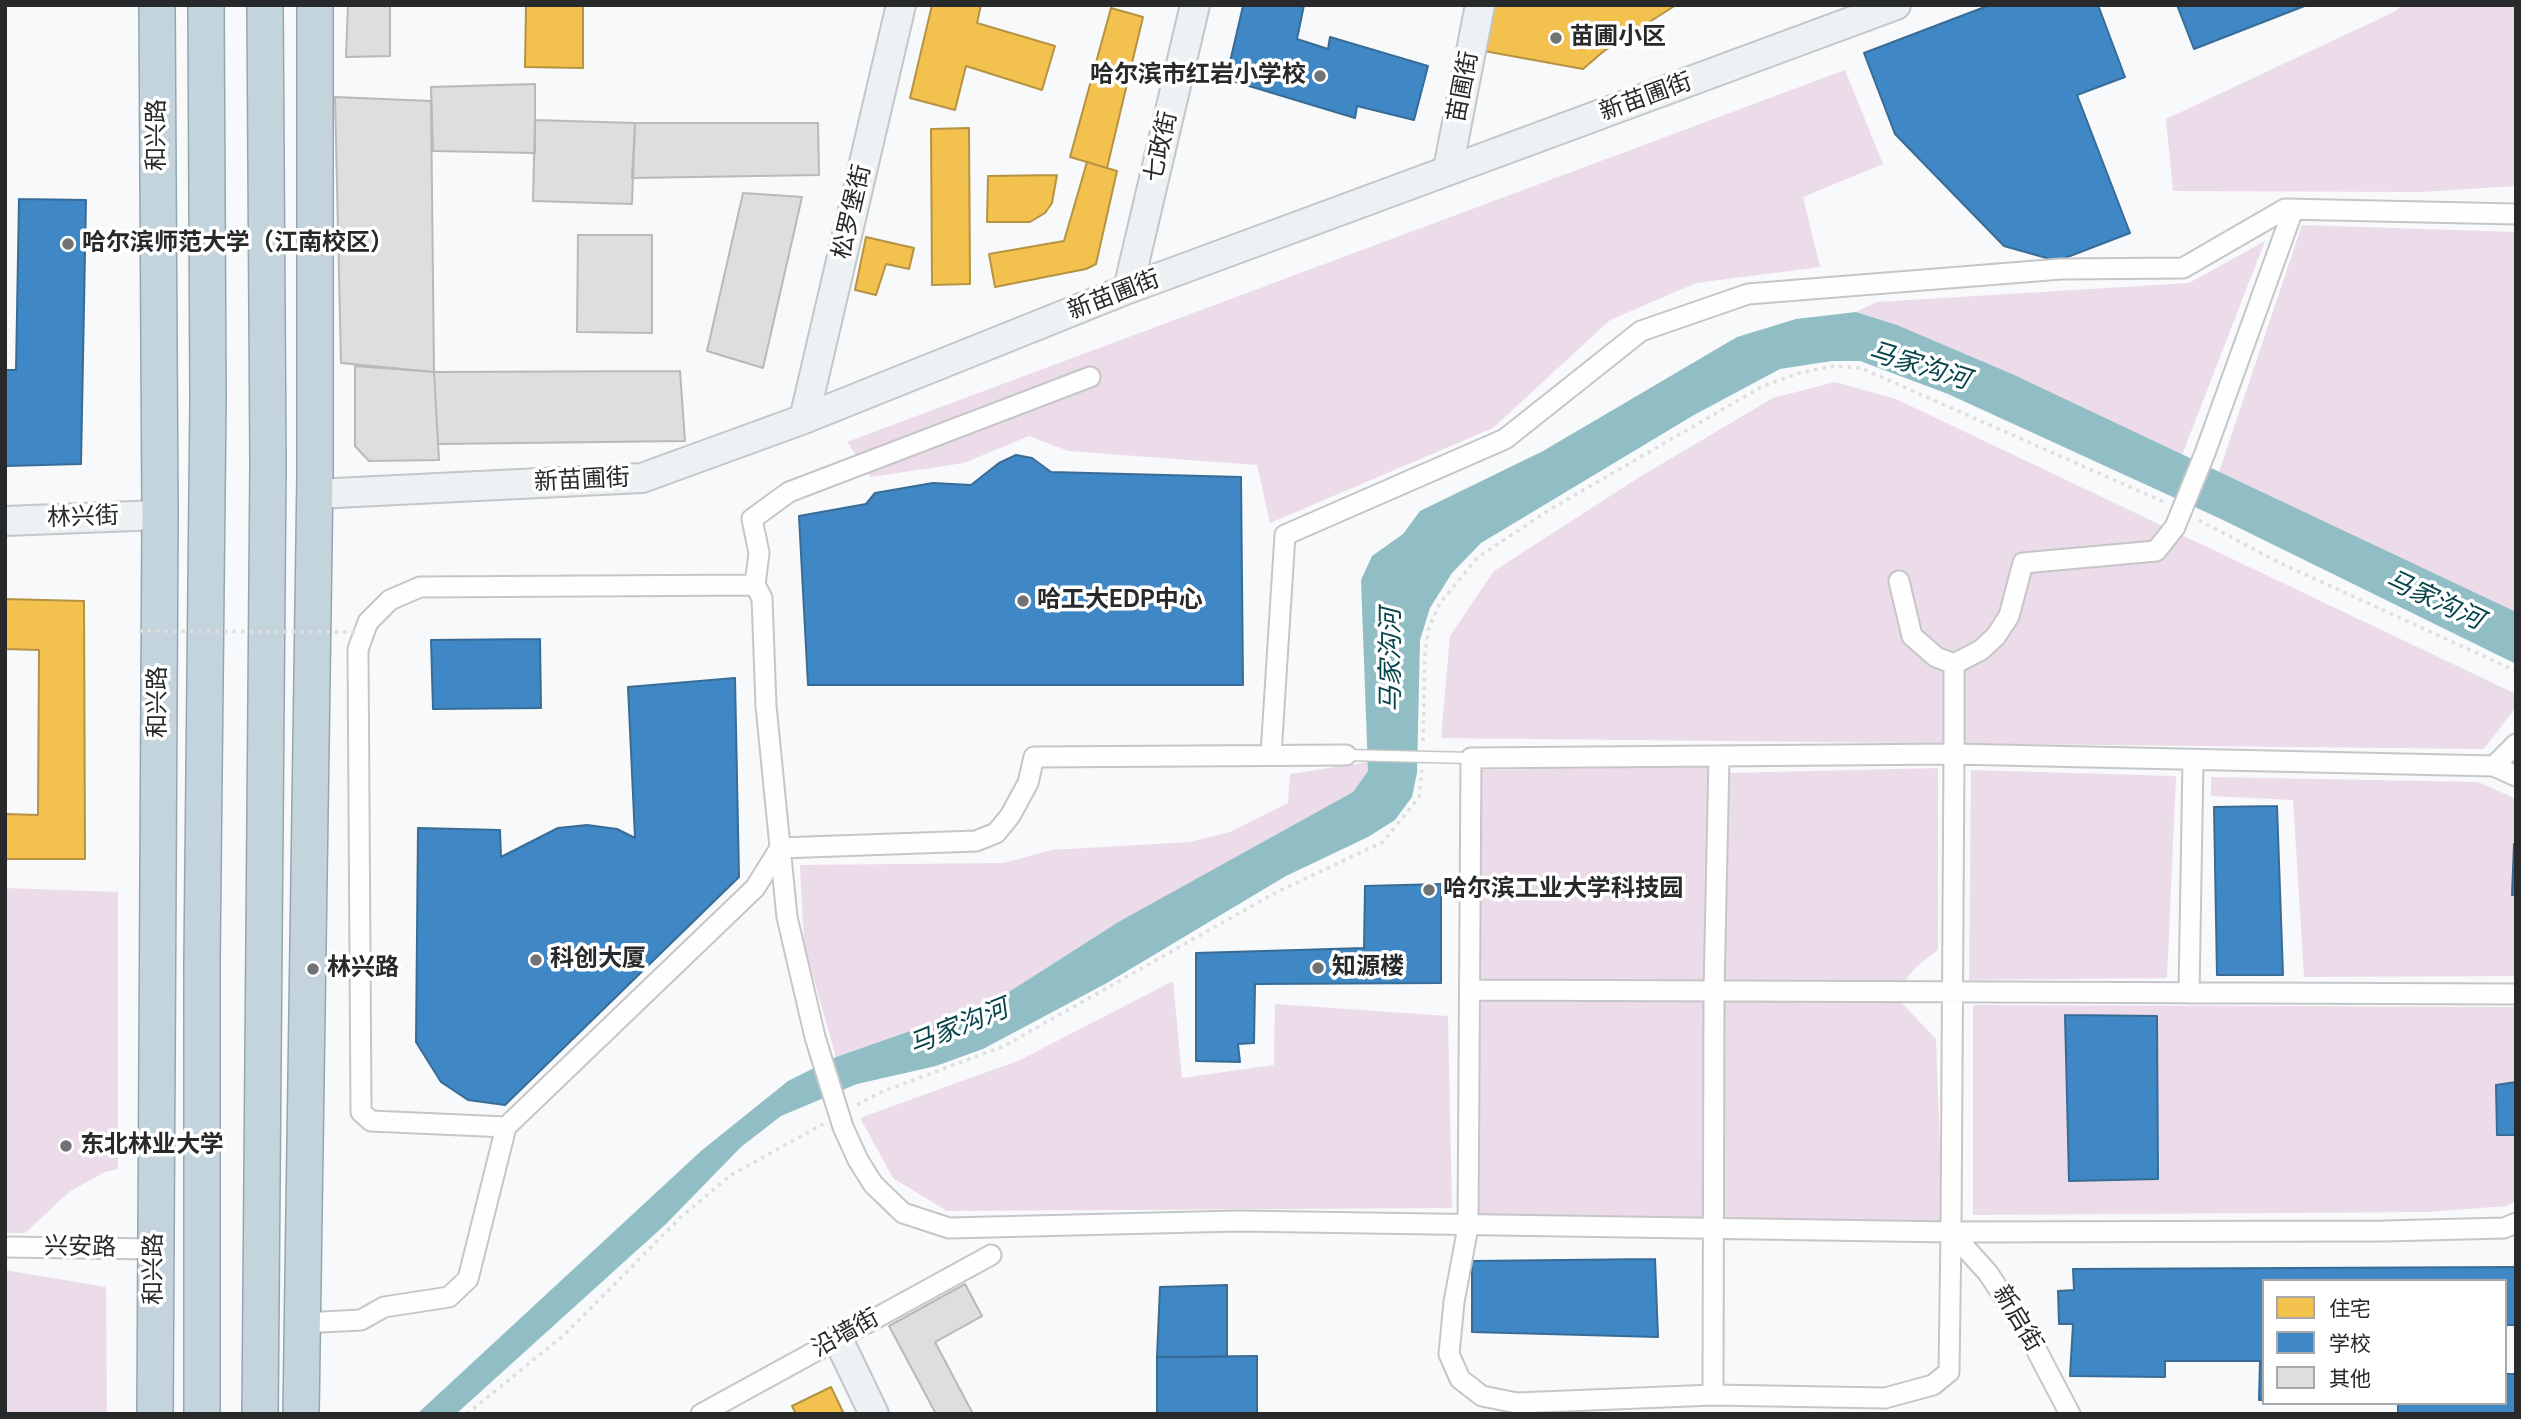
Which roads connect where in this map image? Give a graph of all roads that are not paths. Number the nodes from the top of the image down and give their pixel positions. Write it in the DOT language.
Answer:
graph roads {
  1 [pos="158,5"];
  2 [pos="205,5"];
  3 [pos="265,5"];
  4 [pos="315,5"];
  5 [pos="901,5"];
  6 [pos="1195,5"];
  7 [pos="1480,5"];
  8 [pos="1896,5"];
  9 [pos="1859,10"];
  10 [pos="1449,163"];
  11 [pos="2293,210"];
  12 [pos="2516,214"];
  13 [pos="1130,284"];
  14 [pos="1090,377"];
  15 [pos="208,400"];
  16 [pos="806,410"];
  17 [pos="315,485"];
  18 [pos="5,502"];
  19 [pos="160,506"];
  20 [pos="5,521"];
  21 [pos="1899,581"];
  22 [pos="755,585"];
  23 [pos="1954,664"];
  24 [pos="2516,744"];
  25 [pos="1271,754"];
  26 [pos="1954,754"];
  27 [pos="1346,755"];
  28 [pos="1719,757"];
  29 [pos="1471,758"];
  30 [pos="2193,760"];
  31 [pos="2494,766"];
  32 [pos="2516,776"];
  33 [pos="780,848"];
  34 [pos="202,961"];
  35 [pos="1469,990"];
  36 [pos="1714,992"];
  37 [pos="1953,993"];
  38 [pos="2189,993"];
  39 [pos="2516,994"];
  40 [pos="506,1127"];
  41 [pos="156,1141"];
  42 [pos="2516,1223"];
  43 [pos="1468,1227"];
  44 [pos="1713,1229"];
  45 [pos="1951,1232"];
  46 [pos="5,1247"];
  47 [pos="155,1249"];
  48 [pos="991,1255"];
  49 [pos="302,1323"];
  50 [pos="838,1339"];
  51 [pos="1713,1395"];
  52 [pos="301,1405"];
  53 [pos="155,1406"];
  54 [pos="202,1406"];
  55 [pos="260,1406"];
  56 [pos="701,1414"];
  57 [pos="874,1414"];
  58 [pos="2070,1414"];
  1 -- 19 [label="highway, 和兴路"];
  2 -- 15 [label="highway, 和兴路"];
  3 -- 55 [label="highway"];
  4 -- 17 [label="highway"];
  5 -- 16 [label="main road, 松罗堡街"];
  6 -- 13 [label="main road, 七政街"];
  7 -- 10 [label="main road, 苗圃街"];
  8 -- 9 [label="main road, 新苗圃街"];
  9 -- 10 [label="main road, 新苗圃街"];
  10 -- 13 [label="main road, 新苗圃街"];
  11 -- 12 [label="street"];
  11 -- 23 [label="street"];
  11 -- 25 [label="street"];
  13 -- 16 [label="main road, 新苗圃街"];
  14 -- 22 [label="street"];
  15 -- 19 [label="highway"];
  15 -- 34 [label="highway, 和兴路"];
  16 -- 17 [label="main road, 新苗圃街"];
  17 -- 49 [label="highway"];
  18 -- 19 [label="main road, 林兴街"];
  19 -- 20 [label="main road, 林兴街"];
  19 -- 41 [label="highway, 和兴路"];
  21 -- 23 [label="street"];
  22 -- 33 [label="street"];
  22 -- 40 [label="street"];
  23 -- 26 [label="street"];
  24 -- 31 [label="street"];
  25 -- 27 [label="street"];
  25 -- 33 [label="street"];
  26 -- 28 [label="street"];
  26 -- 30 [label="street"];
  26 -- 37 [label="street"];
  27 -- 29 [label="lane"];
  28 -- 29 [label="street"];
  28 -- 36 [label="street"];
  29 -- 35 [label="street"];
  30 -- 31 [label="street"];
  30 -- 38 [label="street"];
  31 -- 32 [label="street"];
  33 -- 40 [label="street"];
  33 -- 43 [label="street"];
  34 -- 41 [label="highway"];
  34 -- 54 [label="highway, 和兴路"];
  35 -- 36 [label="street"];
  35 -- 43 [label="street"];
  36 -- 37 [label="street"];
  36 -- 44 [label="street"];
  37 -- 38 [label="street"];
  37 -- 45 [label="street"];
  38 -- 39 [label="street"];
  40 -- 49 [label="street"];
  41 -- 47 [label="highway, 和兴路"];
  42 -- 45 [label="street"];
  43 -- 44 [label="street"];
  43 -- 51 [label="street"];
  44 -- 45 [label="street"];
  44 -- 51 [label="street"];
  45 -- 51 [label="street"];
  45 -- 58 [label="street, 新启街"];
  46 -- 47 [label="street, 兴安路"];
  47 -- 53 [label="highway, 和兴路"];
  48 -- 50 [label="street, 沿墙街"];
  49 -- 52 [label="highway"];
  50 -- 56 [label="street, 沿墙街"];
  50 -- 57 [label="main road"];
}
